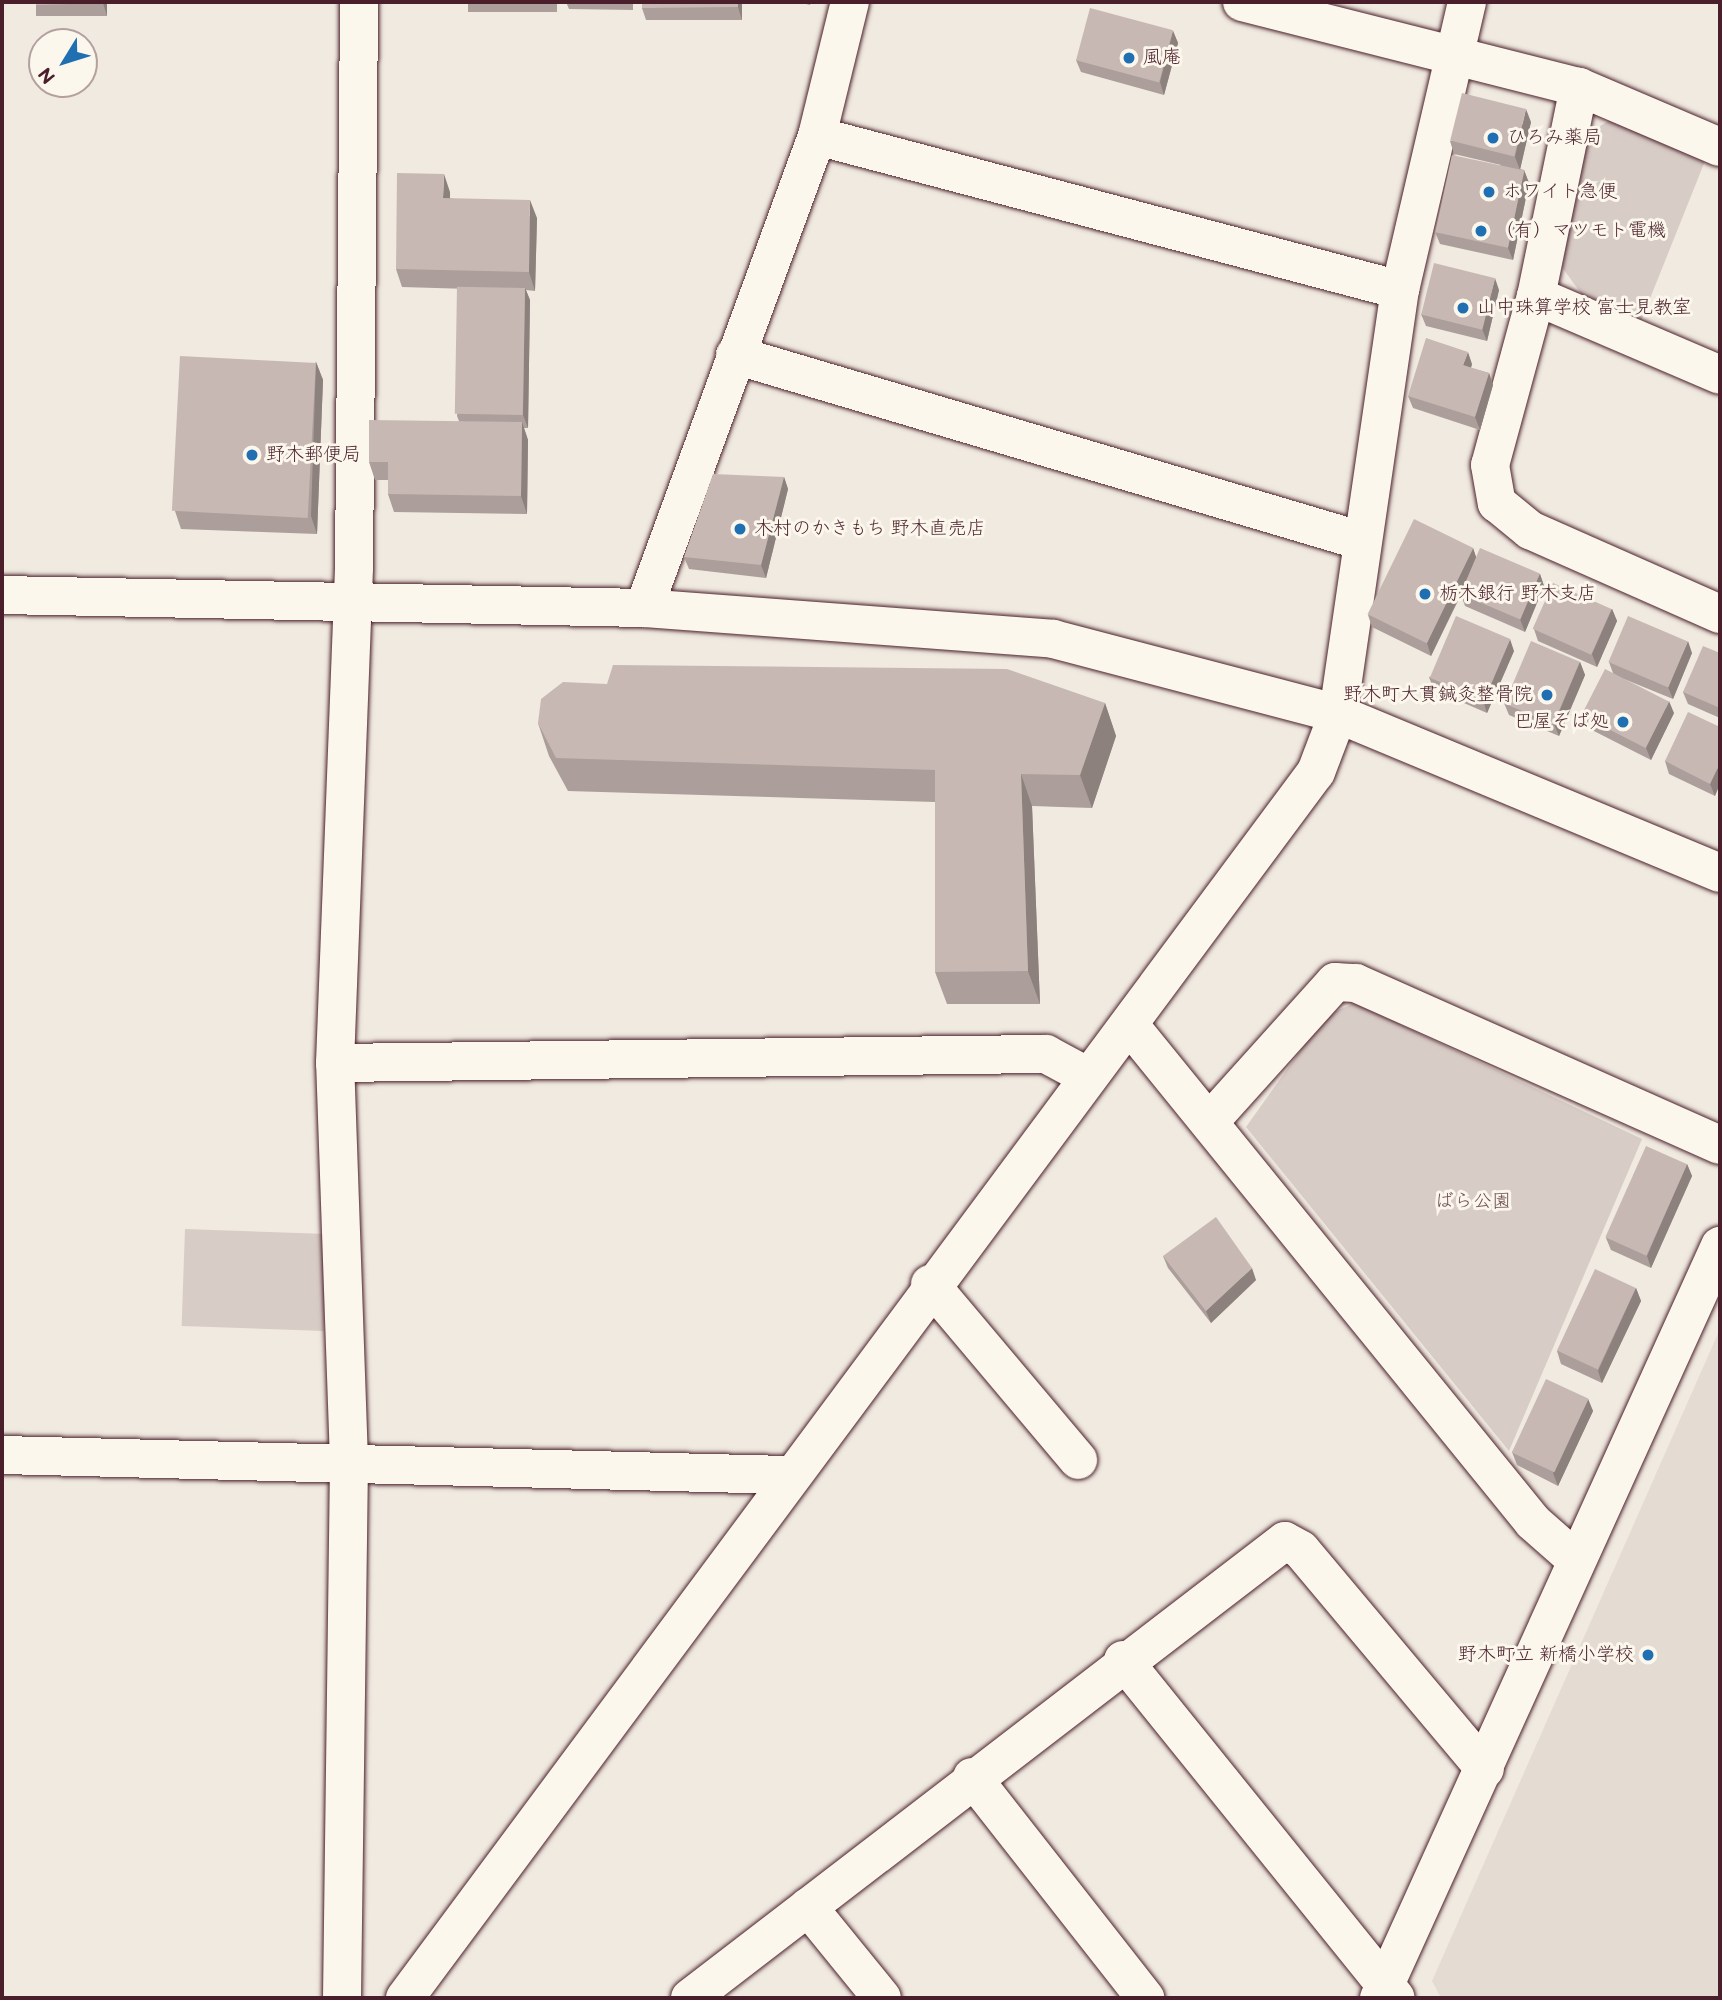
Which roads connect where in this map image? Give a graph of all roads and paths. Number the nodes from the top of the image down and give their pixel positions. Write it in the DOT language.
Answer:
graph roads {
  1 [pos="359,2"];
  2 [pos="850,2"];
  3 [pos="1242,2"];
  4 [pos="1467,2"];
  5 [pos="1450,57"];
  6 [pos="1579,87"];
  7 [pos="817,136"];
  8 [pos="1720,147"];
  9 [pos="1401,290"];
  10 [pos="1536,296"];
  11 [pos="735,355"];
  12 [pos="1720,375"];
  13 [pos="1362,541"];
  14 [pos="2,596"];
  15 [pos="352,603"];
  16 [pos="644,608"];
  17 [pos="1720,614"];
  18 [pos="1338,714"];
  19 [pos="1720,873"];
  20 [pos="1132,1028"];
  21 [pos="335,1063"];
  22 [pos="1085,1075"];
  23 [pos="1210,1121"];
  24 [pos="1720,1145"];
  25 [pos="1720,1246"];
  26 [pos="930,1284"];
  27 [pos="2,1455"];
  28 [pos="1078,1460"];
  29 [pos="349,1461"];
  30 [pos="789,1475"];
  31 [pos="1574,1559"];
  32 [pos="1123,1660"];
  33 [pos="1485,1769"];
  34 [pos="972,1777"];
  35 [pos="808,1907"];
  36 [pos="1387,1994"];
  37 [pos="342,1998"];
  38 [pos="405,1998"];
  39 [pos="690,1998"];
  40 [pos="882,1998"];
  41 [pos="1145,1998"];
  1 -- 15 [label="street"];
  2 -- 7 [label="street"];
  3 -- 5 [label="street"];
  4 -- 5 [label="street"];
  5 -- 6 [label="street"];
  5 -- 9 [label="street"];
  6 -- 8 [label="street"];
  6 -- 10 [label="street"];
  7 -- 9 [label="street"];
  7 -- 11 [label="street"];
  9 -- 13 [label="street"];
  10 -- 12 [label="street"];
  10 -- 17 [label="street"];
  11 -- 13 [label="street"];
  11 -- 16 [label="street"];
  13 -- 18 [label="street"];
  14 -- 15 [label="street"];
  15 -- 16 [label="street"];
  15 -- 21 [label="street"];
  16 -- 18 [label="street"];
  18 -- 19 [label="street"];
  18 -- 20 [label="street"];
  20 -- 22 [label="street"];
  20 -- 23 [label="street"];
  21 -- 22 [label="street"];
  21 -- 29 [label="street"];
  22 -- 26 [label="street"];
  23 -- 24 [label="street"];
  23 -- 31 [label="street"];
  25 -- 31 [label="street"];
  26 -- 28 [label="street"];
  26 -- 30 [label="street"];
  27 -- 29 [label="street"];
  29 -- 30 [label="street"];
  29 -- 37 [label="street"];
  30 -- 38 [label="street"];
  31 -- 33 [label="street"];
  32 -- 33 [label="street"];
  32 -- 34 [label="street"];
  32 -- 36 [label="street"];
  33 -- 36 [label="street"];
  34 -- 35 [label="street"];
  34 -- 41 [label="street"];
  35 -- 39 [label="street"];
  35 -- 40 [label="street"];
}
